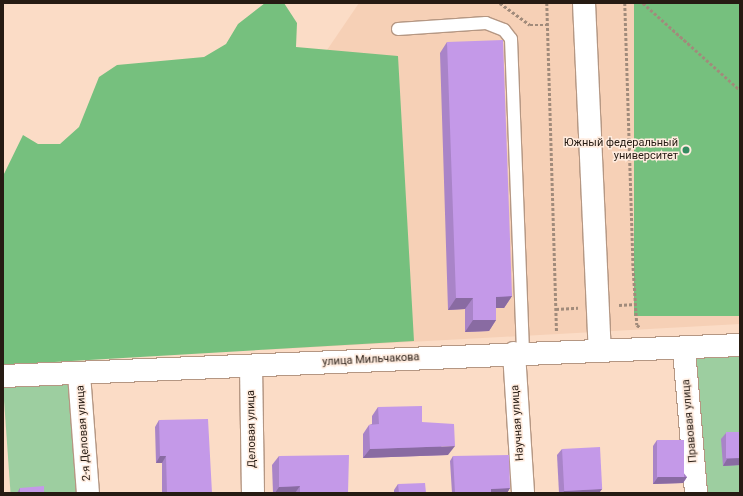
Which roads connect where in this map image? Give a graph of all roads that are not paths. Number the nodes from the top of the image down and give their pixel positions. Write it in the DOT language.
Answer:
graph roads {
  1 [pos="584,3"];
  2 [pos="398,29"];
  3 [pos="740,346"];
  4 [pos="684,349"];
  5 [pos="600,351"];
  6 [pos="518,353"];
  7 [pos="252,366"];
  8 [pos="79,374"];
  9 [pos="3,376"];
  10 [pos="88,493"];
  11 [pos="253,493"];
  12 [pos="523,493"];
  13 [pos="696,493"];
  1 -- 5 [label="street"];
  2 -- 6 [label="lane"];
  3 -- 4 [label="street, улица Мильчакова"];
  4 -- 5 [label="street, улица Мильчакова"];
  4 -- 13 [label="street, Правовая улица"];
  5 -- 6 [label="street, улица Мильчакова"];
  6 -- 7 [label="street, улица Мильчакова"];
  6 -- 12 [label="street, Научная улица"];
  7 -- 8 [label="street, улица Мильчакова"];
  7 -- 11 [label="street, Деловая улица"];
  8 -- 9 [label="street, улица Мильчакова"];
  8 -- 10 [label="street, 2-я Деловая улица"];
}
